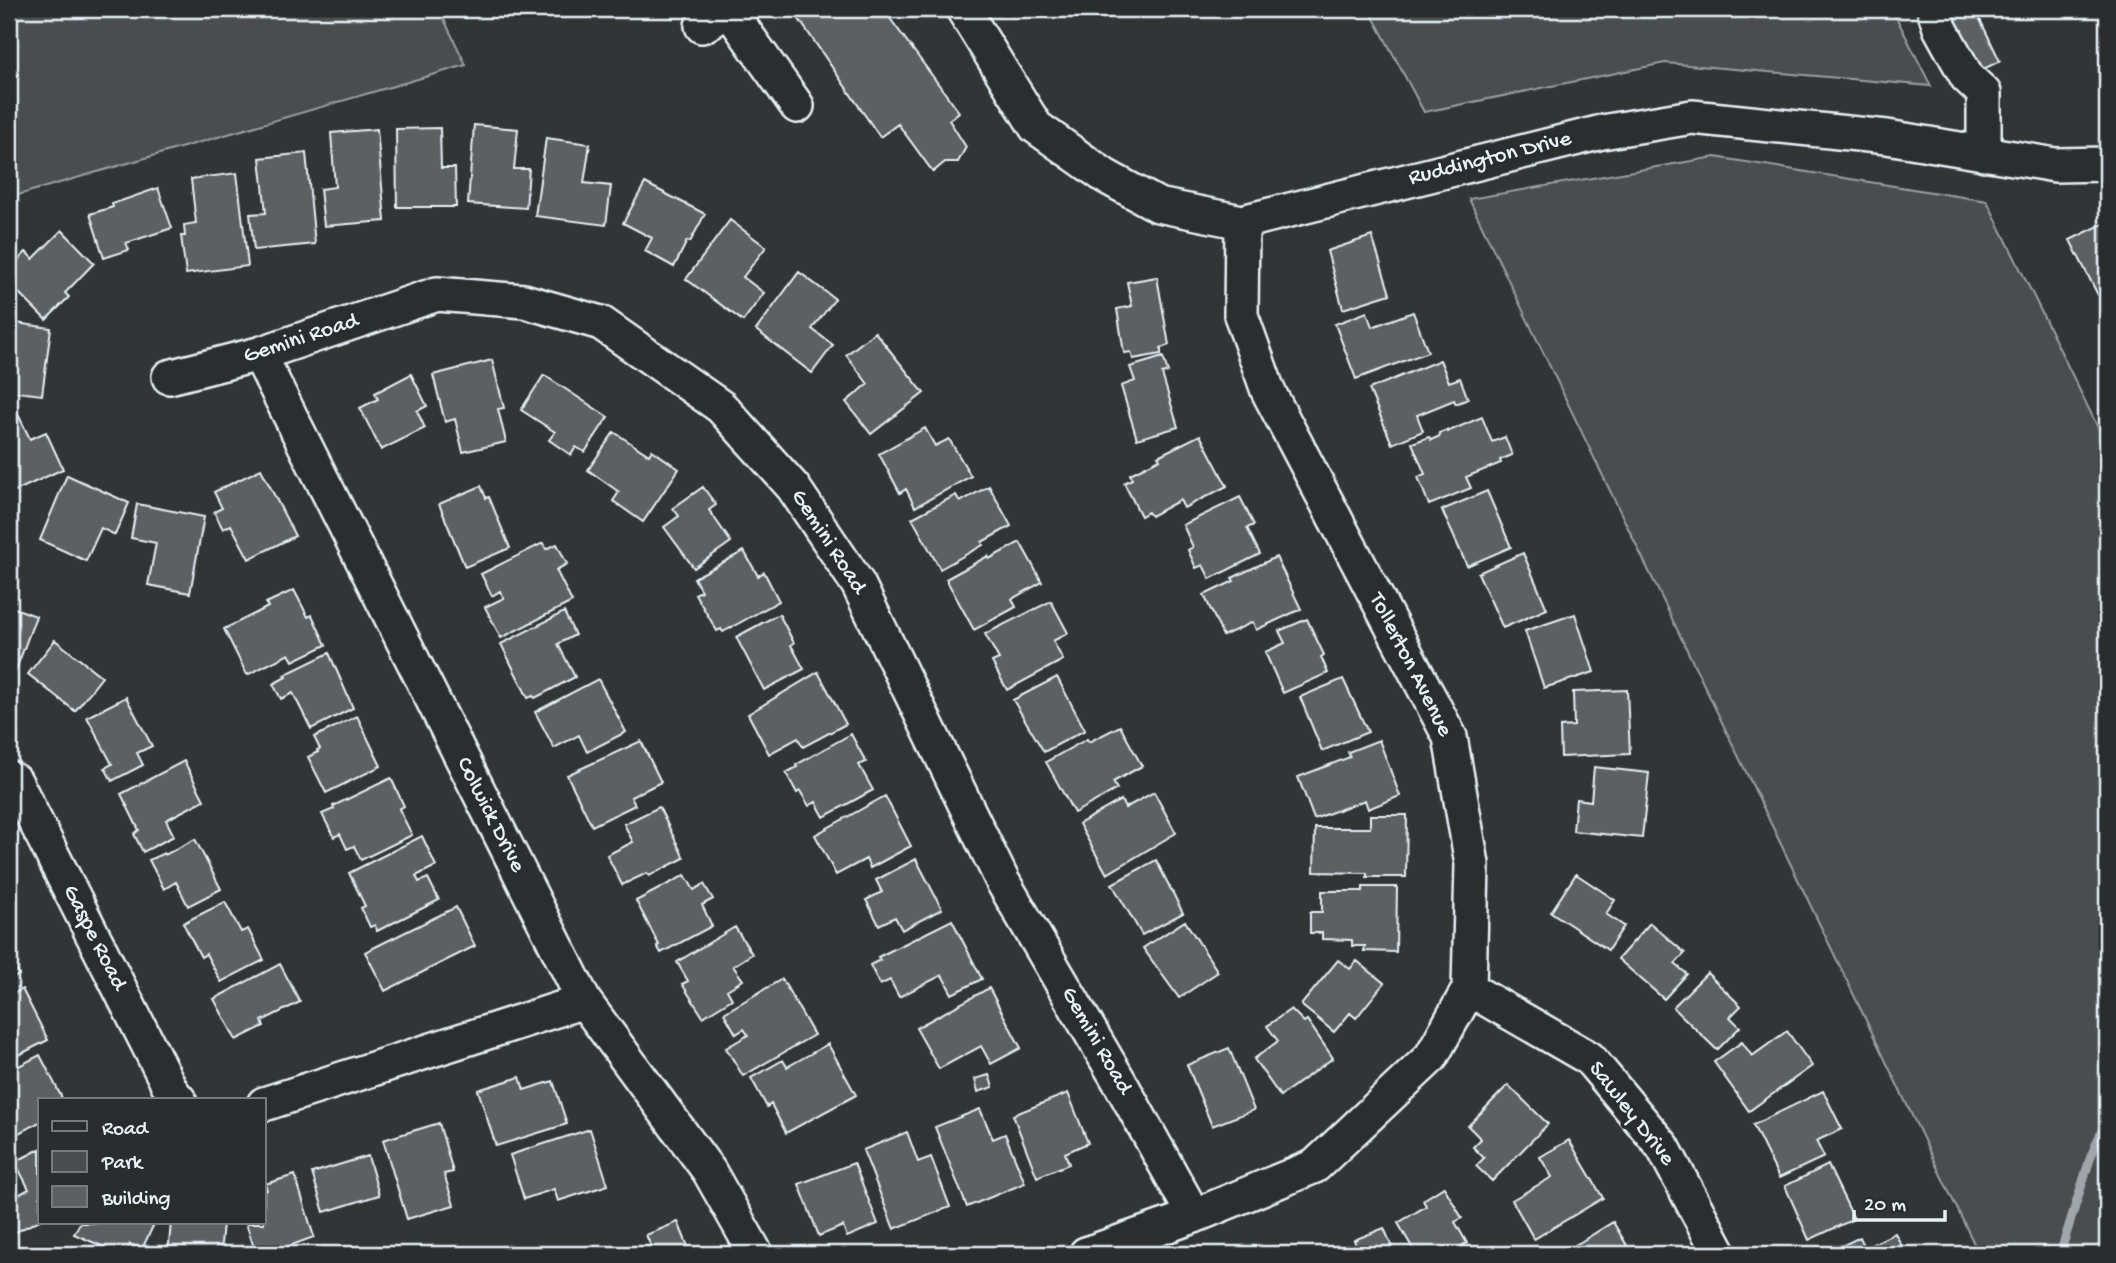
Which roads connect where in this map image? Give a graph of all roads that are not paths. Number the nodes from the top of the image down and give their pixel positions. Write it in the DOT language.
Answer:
graph roads {
  1 [pos="963,9"];
  2 [pos="1934,9"];
  3 [pos="721,15"];
  4 [pos="797,106"];
  5 [pos="1984,154"];
  6 [pos="2107,163"];
  7 [pos="1242,222"];
  8 [pos="259,354"];
  9 [pos="170,377"];
  10 [pos="9,778"];
  11 [pos="1469,989"];
  12 [pos="583,1001"];
  13 [pos="177,1098"];
  14 [pos="266,1103"];
  15 [pos="1194,1216"];
  16 [pos="756,1254"];
  17 [pos="1086,1254"];
  18 [pos="1720,1254"];
  1 -- 7 [label="street, Ruddington Drive"];
  2 -- 5 [label="street"];
  3 -- 4 [label="street"];
  5 -- 6 [label="street, Ruddington Drive"];
  5 -- 7 [label="street, Ruddington Drive"];
  7 -- 11 [label="street, Tollerton Avenue"];
  8 -- 9 [label="street, Gemini Road"];
  8 -- 12 [label="street, Colwick Drive"];
  8 -- 15 [label="street, Gemini Road"];
  10 -- 13 [label="street, Gaspe Road"];
  11 -- 15 [label="street, Tollerton Avenue"];
  11 -- 18 [label="street, Sawley Drive"];
  12 -- 14 [label="street"];
  12 -- 16 [label="street, Colwick Drive"];
  15 -- 17 [label="street, Tollerton Avenue"];
}
